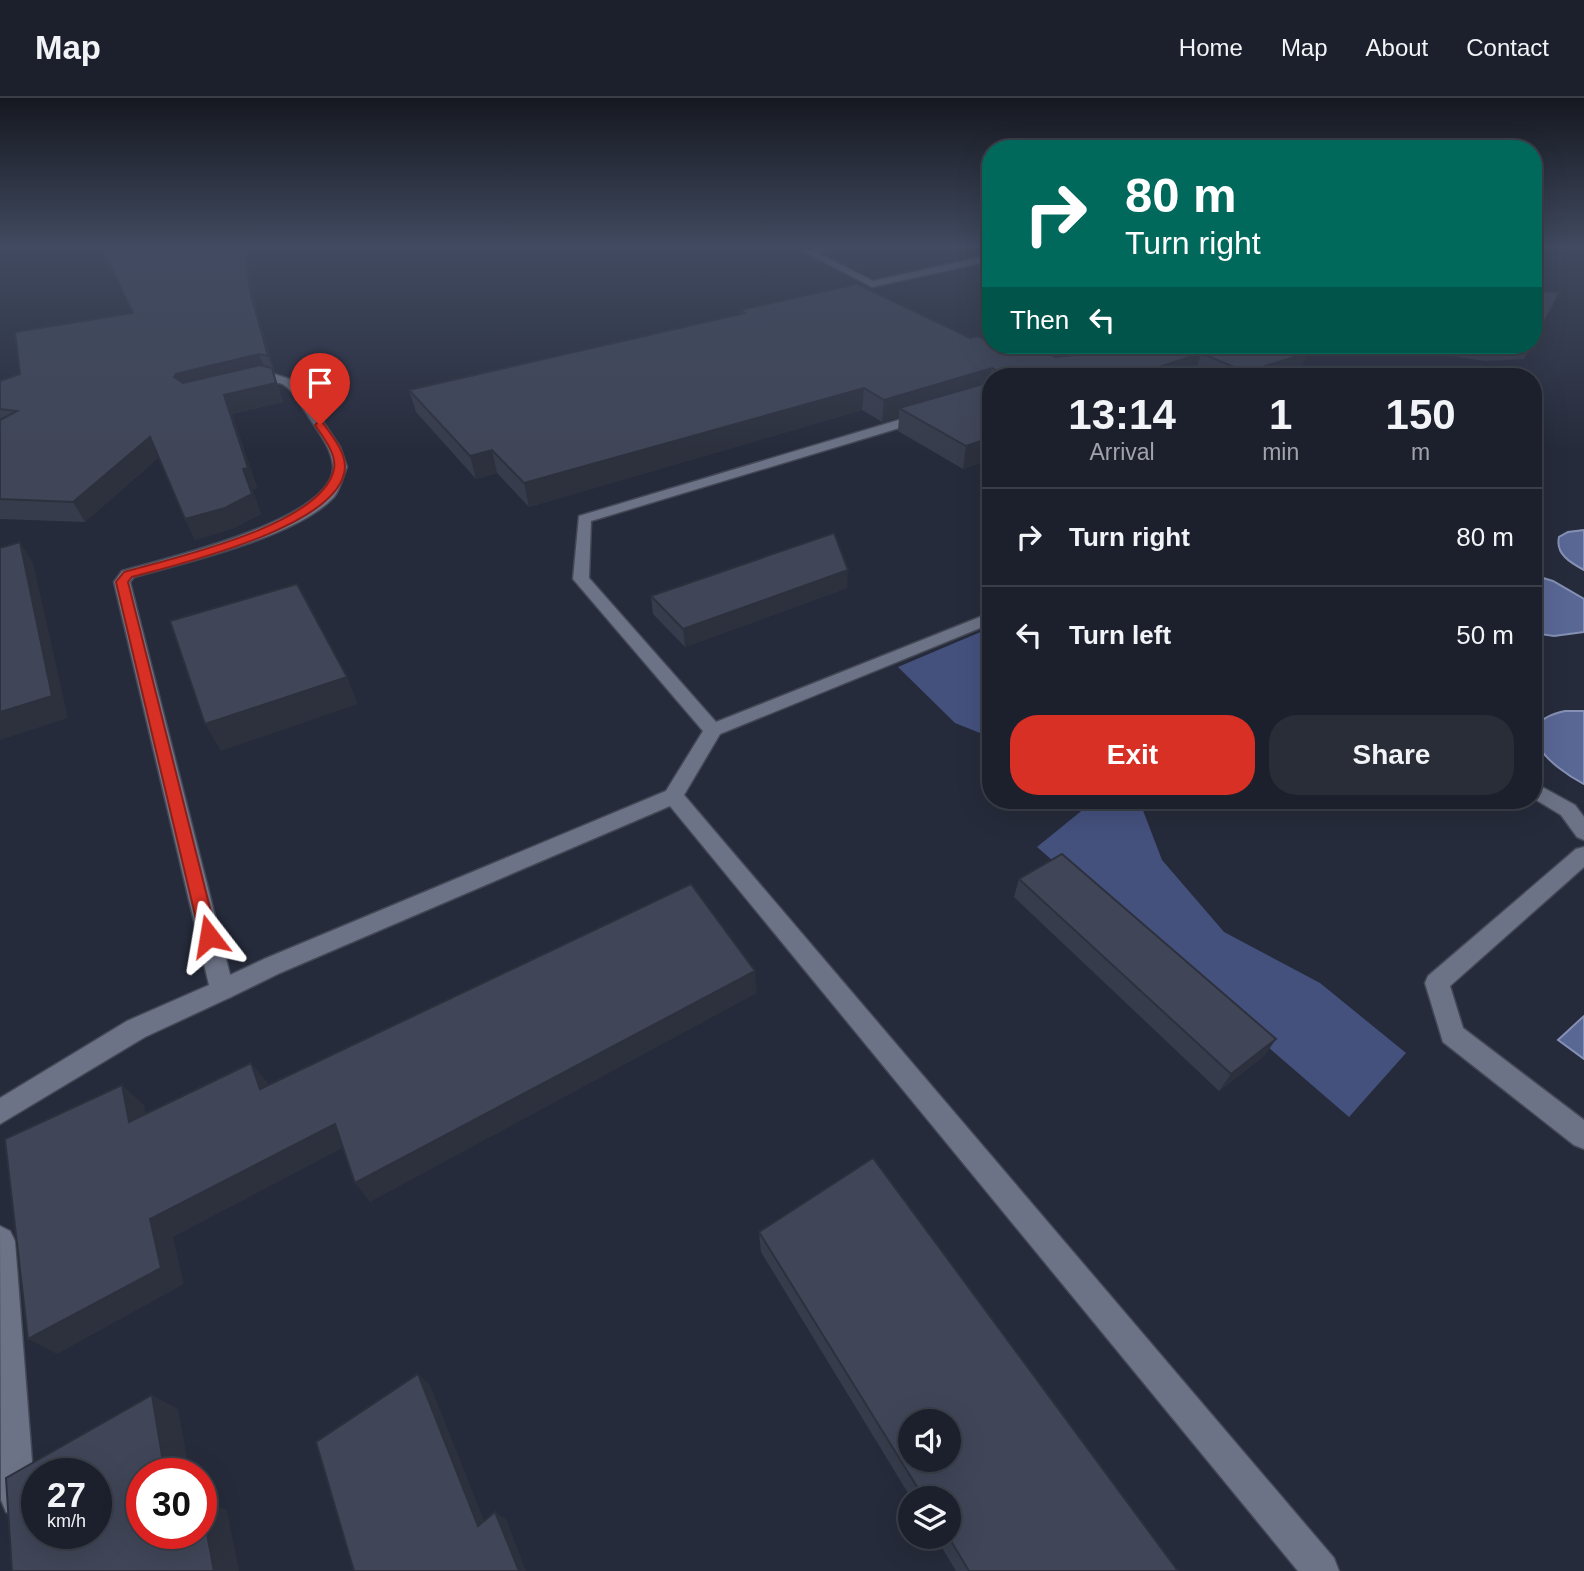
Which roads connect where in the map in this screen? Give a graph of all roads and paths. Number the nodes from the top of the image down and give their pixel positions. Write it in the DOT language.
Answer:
graph roads {
  1 [pos="229,386"];
  2 [pos="938,412"];
  3 [pos="982,621"];
  4 [pos="713,730"];
  5 [pos="1542,794"];
  6 [pos="673,796"];
  7 [pos="1584,832"];
  8 [pos="1584,855"];
  9 [pos="222,990"];
  10 [pos="0,1112"];
  11 [pos="1584,1136"];
  12 [pos="0,1241"];
  13 [pos="20,1530"];
  14 [pos="1321,1571"];
  1 -- 9 [label="street"];
  2 -- 4 [label="street"];
  3 -- 4 [label="street"];
  4 -- 6 [label="street"];
  5 -- 7 [label="street"];
  6 -- 9 [label="street"];
  6 -- 14 [label="street"];
  8 -- 11 [label="street"];
  9 -- 10 [label="street"];
  12 -- 13 [label="street"];
}
